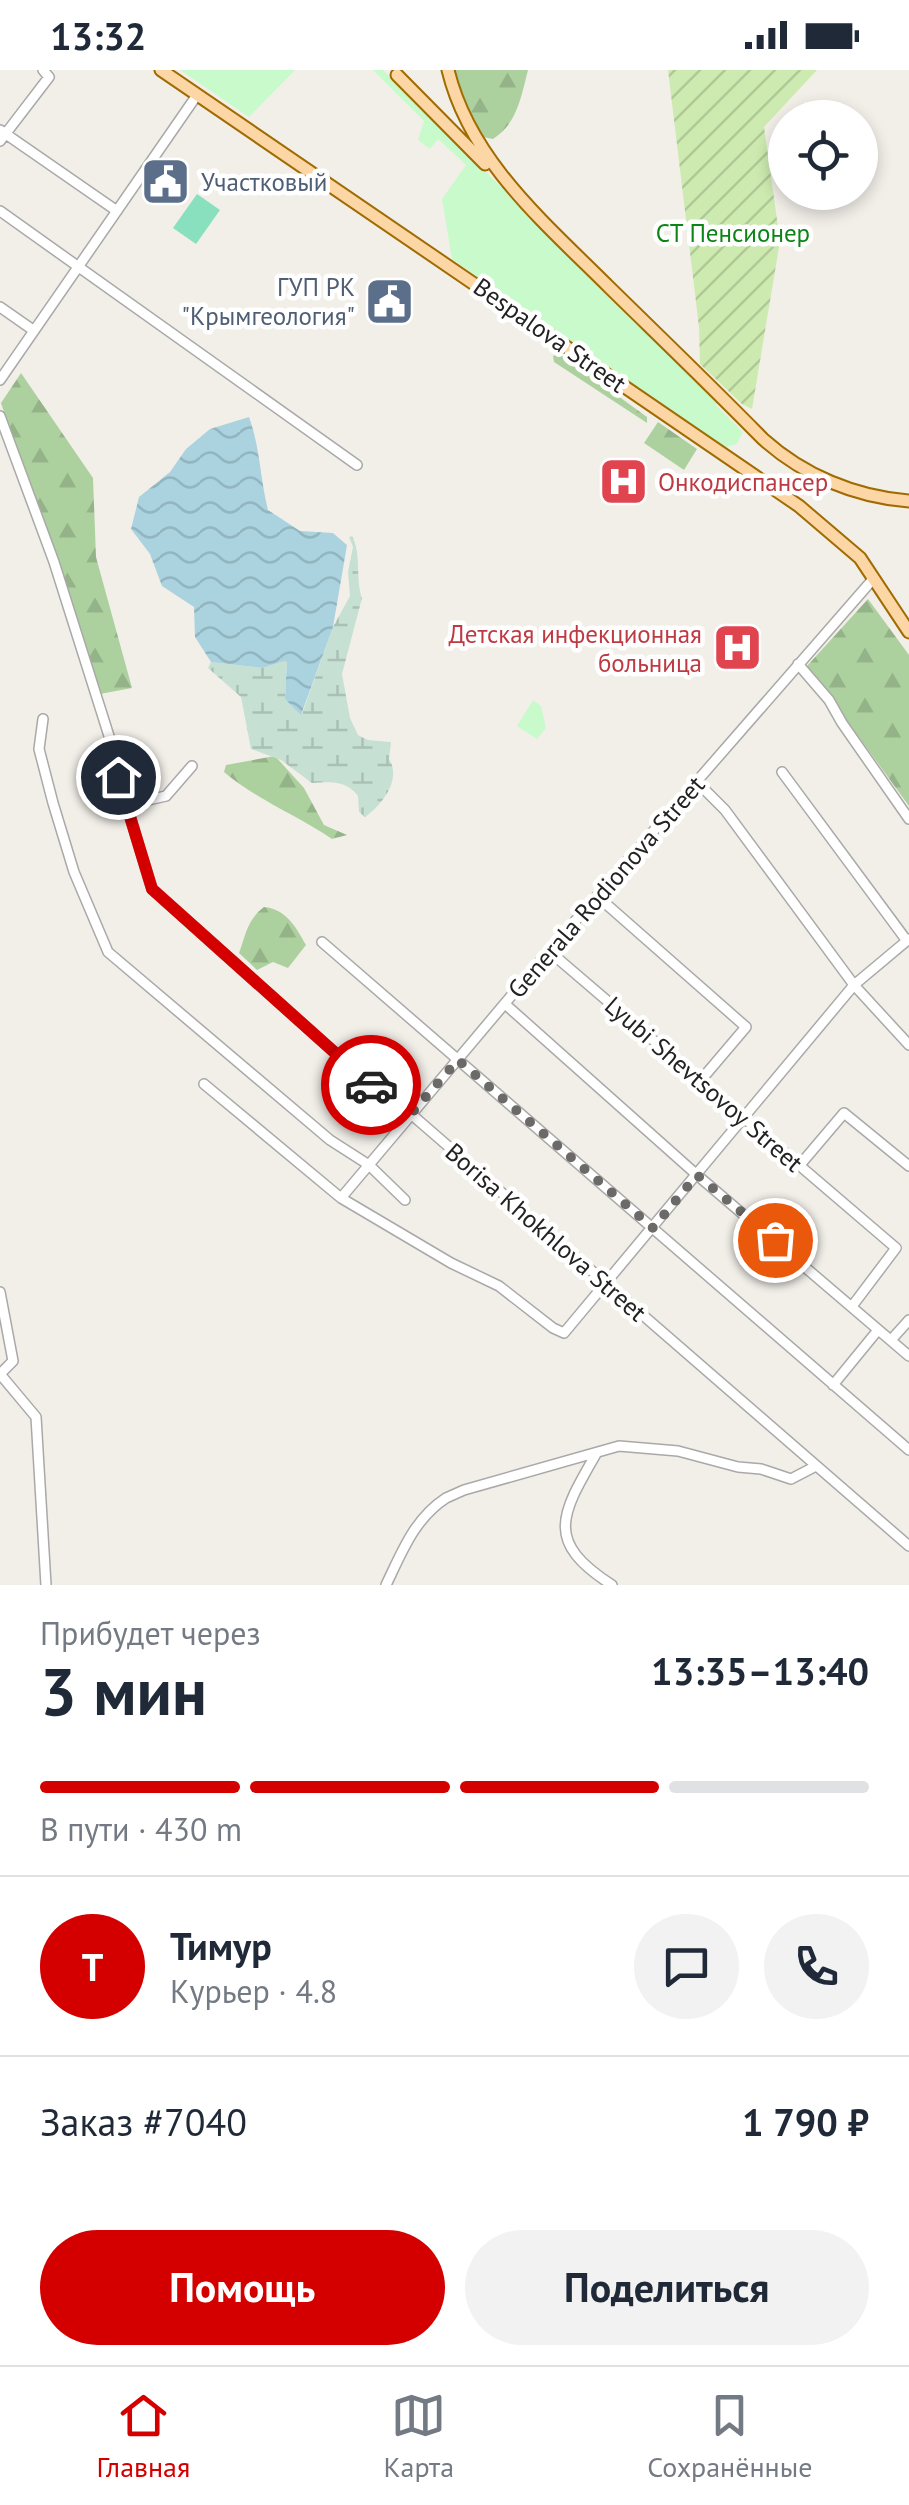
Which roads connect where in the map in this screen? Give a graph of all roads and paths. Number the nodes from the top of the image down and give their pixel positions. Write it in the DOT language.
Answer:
graph roads {
  1 [pos="161,70"];
  2 [pos="444,70"];
  3 [pos="45,71"];
  4 [pos="394,72"];
  5 [pos="197,95"];
  6 [pos="2,135"];
  7 [pos="461,138"];
  8 [pos="494,166"];
  9 [pos="530,207"];
  10 [pos="117,211"];
  11 [pos="0,212"];
  12 [pos="79,265"];
  13 [pos="0,307"];
  14 [pos="32,330"];
  15 [pos="0,380"];
  16 [pos="0,416"];
  17 [pos="357,465"];
  18 [pos="909,501"];
  19 [pos="874,578"];
  20 [pos="908,629"];
  21 [pos="798,664"];
  22 [pos="43,719"];
  23 [pos="192,766"];
  24 [pos="782,772"];
  25 [pos="696,782"];
  26 [pos="126,805"];
  27 [pos="909,819"];
  28 [pos="598,896"];
  29 [pos="908,940"];
  30 [pos="322,942"];
  31 [pos="550,952"];
  32 [pos="854,985"];
  33 [pos="506,1004"];
  34 [pos="909,1046"];
  35 [pos="458,1060"];
  36 [pos="701,1080"];
  37 [pos="204,1084"];
  38 [pos="411,1114"];
  39 [pos="744,1118"];
  40 [pos="370,1165"];
  41 [pos="799,1166"];
  42 [pos="909,1166"];
  43 [pos="697,1175"];
  44 [pos="341,1198"];
  45 [pos="406,1200"];
  46 [pos="653,1228"];
  47 [pos="606,1284"];
  48 [pos="0,1292"];
  49 [pos="853,1305"];
  50 [pos="909,1320"];
  51 [pos="878,1330"];
  52 [pos="891,1340"];
  53 [pos="909,1356"];
  54 [pos="0,1373"];
  55 [pos="833,1385"];
  56 [pos="909,1450"];
  57 [pos="596,1454"];
  58 [pos="816,1466"];
  59 [pos="909,1546"];
  60 [pos="46,1585"];
  61 [pos="386,1585"];
  62 [pos="612,1585"];
  1 -- 5 [label="main road, Bespalova Street"];
  2 -- 7 [label="main road"];
  2 -- 8 [label="main road"];
  3 -- 6 [label="street"];
  4 -- 7 [label="main road"];
  5 -- 10 [label="street"];
  5 -- 19 [label="main road, Bespalova Street"];
  6 -- 10 [label="street"];
  7 -- 8 [label="main road"];
  7 -- 9 [label="main road"];
  8 -- 9 [label="main road"];
  9 -- 18 [label="main road"];
  10 -- 12 [label="street"];
  11 -- 12 [label="street"];
  12 -- 14 [label="street"];
  12 -- 17 [label="street"];
  13 -- 14 [label="street"];
  14 -- 15 [label="street"];
  16 -- 26 [label="street, Borisa Khokhlova Street"];
  19 -- 20 [label="main road, Bespalova Street"];
  19 -- 21 [label="street, Generala Rodionova Street"];
  21 -- 25 [label="street, Generala Rodionova Street"];
  21 -- 27 [label="street"];
  22 -- 40 [label="street"];
  23 -- 26 [label="street"];
  24 -- 29 [label="street"];
  25 -- 28 [label="street, Generala Rodionova Street"];
  25 -- 32 [label="street"];
  26 -- 38 [label="street, Borisa Khokhlova Street"];
  28 -- 31 [label="street, Generala Rodionova Street"];
  28 -- 36 [label="street"];
  29 -- 32 [label="street"];
  30 -- 35 [label="street"];
  31 -- 33 [label="street, Generala Rodionova Street"];
  31 -- 36 [label="street, Lyubi Shevtsovoy Street"];
  32 -- 34 [label="street"];
  32 -- 39 [label="street"];
  33 -- 35 [label="street, Generala Rodionova Street"];
  33 -- 43 [label="street"];
  35 -- 38 [label="street, Generala Rodionova Street"];
  35 -- 46 [label="street"];
  36 -- 39 [label="street, Lyubi Shevtsovoy Street"];
  37 -- 44 [label="street"];
  38 -- 40 [label="street, Generala Rodionova Street"];
  38 -- 47 [label="street, Borisa Khokhlova Street"];
  39 -- 41 [label="street, Lyubi Shevtsovoy Street"];
  39 -- 43 [label="street"];
  40 -- 44 [label="street, Generala Rodionova Street"];
  40 -- 45 [label="street"];
  41 -- 42 [label="street"];
  41 -- 49 [label="street, Lyubi Shevtsovoy Street"];
  43 -- 46 [label="street"];
  43 -- 49 [label="street"];
  44 -- 47 [label="street"];
  46 -- 47 [label="street"];
  46 -- 55 [label="street"];
  47 -- 58 [label="street, Borisa Khokhlova Street"];
  48 -- 54 [label="street"];
  49 -- 51 [label="street"];
  50 -- 52 [label="street"];
  51 -- 52 [label="street"];
  51 -- 55 [label="street"];
  52 -- 53 [label="street"];
  54 -- 60 [label="street"];
  55 -- 56 [label="street"];
  57 -- 58 [label="street"];
  57 -- 61 [label="street"];
  57 -- 62 [label="street"];
  58 -- 59 [label="street, Borisa Khokhlova Street"];
}
